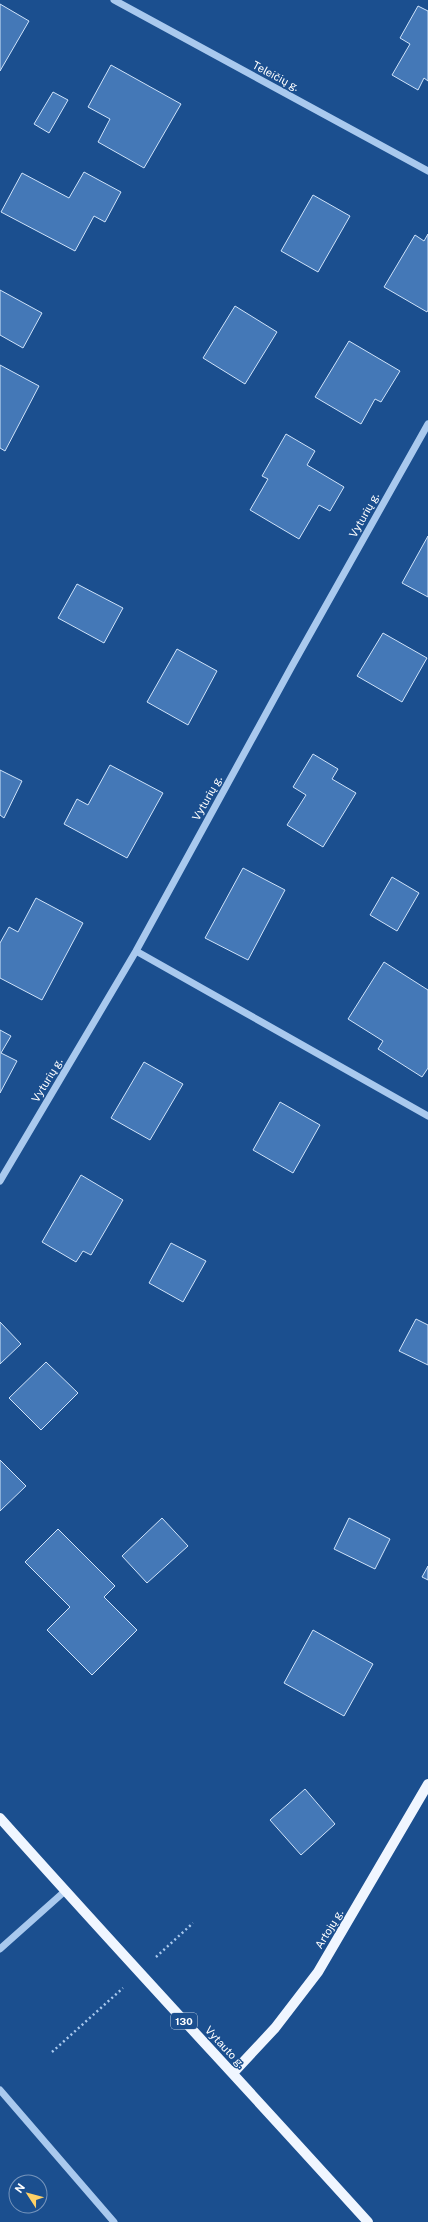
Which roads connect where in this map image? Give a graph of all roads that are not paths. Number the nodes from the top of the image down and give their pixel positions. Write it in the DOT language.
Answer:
graph roads {
  1 [pos="114,0"];
  2 [pos="428,171"];
  3 [pos="428,424"];
  4 [pos="136,951"];
  5 [pos="428,1116"];
  6 [pos="0,1181"];
  7 [pos="428,1784"];
  8 [pos="0,1818"];
  9 [pos="65,1891"];
  10 [pos="0,1949"];
  11 [pos="233,2073"];
  12 [pos="0,2090"];
  13 [pos="114,2222"];
  14 [pos="368,2222"];
  1 -- 2 [label="street, Teleičių g."];
  3 -- 4 [label="street, Vyturių g."];
  4 -- 5 [label="street"];
  4 -- 6 [label="street, Vyturių g."];
  7 -- 11 [label="main road, Artojų g."];
  8 -- 9 [label="main road, Vytauto g. / 130"];
  9 -- 10 [label="street"];
  9 -- 11 [label="main road, Vytauto g. / 130"];
  11 -- 14 [label="main road, Vytauto g. / 130"];
  12 -- 13 [label="street"];
}
